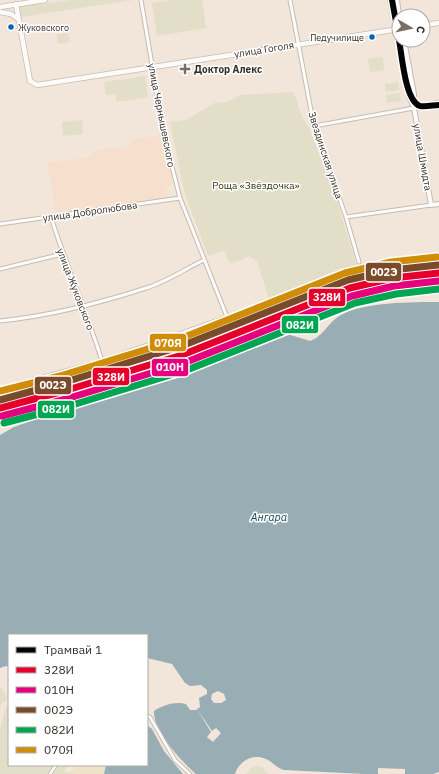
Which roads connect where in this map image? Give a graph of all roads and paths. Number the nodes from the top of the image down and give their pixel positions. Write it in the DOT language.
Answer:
graph roads {
  1 [pos="45,0"];
  2 [pos="141,0"];
  3 [pos="290,0"];
  4 [pos="16,4"];
  5 [pos="1,6"];
  6 [pos="2,12"];
  7 [pos="18,19"];
  8 [pos="391,30"];
  9 [pos="298,44"];
  10 [pos="400,48"];
  11 [pos="405,48"];
  12 [pos="152,66"];
  13 [pos="439,102"];
  14 [pos="439,107"];
  15 [pos="414,108"];
  16 [pos="314,126"];
  17 [pos="180,198"];
  18 [pos="439,204"];
  19 [pos="431,205"];
  20 [pos="51,217"];
  21 [pos="346,217"];
  22 [pos="0,224"];
  23 [pos="62,254"];
  24 [pos="204,260"];
  25 [pos="358,262"];
  26 [pos="0,269"];
  27 [pos="82,305"];
  28 [pos="0,321"];
  29 [pos="102,361"];
  30 [pos="0,389"];
  31 [pos="148,716"];
  32 [pos="190,774"];
  1 -- 4 [label="main road"];
  2 -- 12 [label="street, улица Чернышевского"];
  3 -- 9 [label="street, Звездинская улица"];
  4 -- 5 [label="main road"];
  4 -- 7 [label="main road"];
  5 -- 6 [label="main road"];
  6 -- 7 [label="main road"];
  7 -- 12 [label="main road, улица Гоголя"];
  8 -- 9 [label="main road, улица Гоголя"];
  9 -- 12 [label="main road, улица Гоголя"];
  9 -- 16 [label="street, Звездинская улица"];
  10 -- 15 [label="street, улица Шмидта"];
  11 -- 15 [label="street, улица Шмидта"];
  12 -- 17 [label="street, улица Чернышевского"];
  13 -- 15 [label="street"];
  14 -- 15 [label="street"];
  15 -- 16 [label="street"];
  15 -- 19 [label="street, улица Шмидта"];
  16 -- 21 [label="street, Звездинская улица"];
  17 -- 20 [label="street, улица Добролюбова"];
  17 -- 24 [label="street, улица Чернышевского"];
  18 -- 19 [label="street"];
  19 -- 21 [label="street"];
  20 -- 22 [label="street, улица Добролюбова"];
  20 -- 23 [label="street, улица Жуковского"];
  21 -- 25 [label="street, Звездинская улица"];
  23 -- 26 [label="street"];
  23 -- 27 [label="street, улица Жуковского"];
  24 -- 27 [label="street"];
  24 -- 29 [label="street, улица Чернышевского"];
  27 -- 28 [label="street"];
  27 -- 29 [label="street, улица Жуковского"];
  29 -- 30 [label="street"];
  31 -- 32 [label="street"];
}
